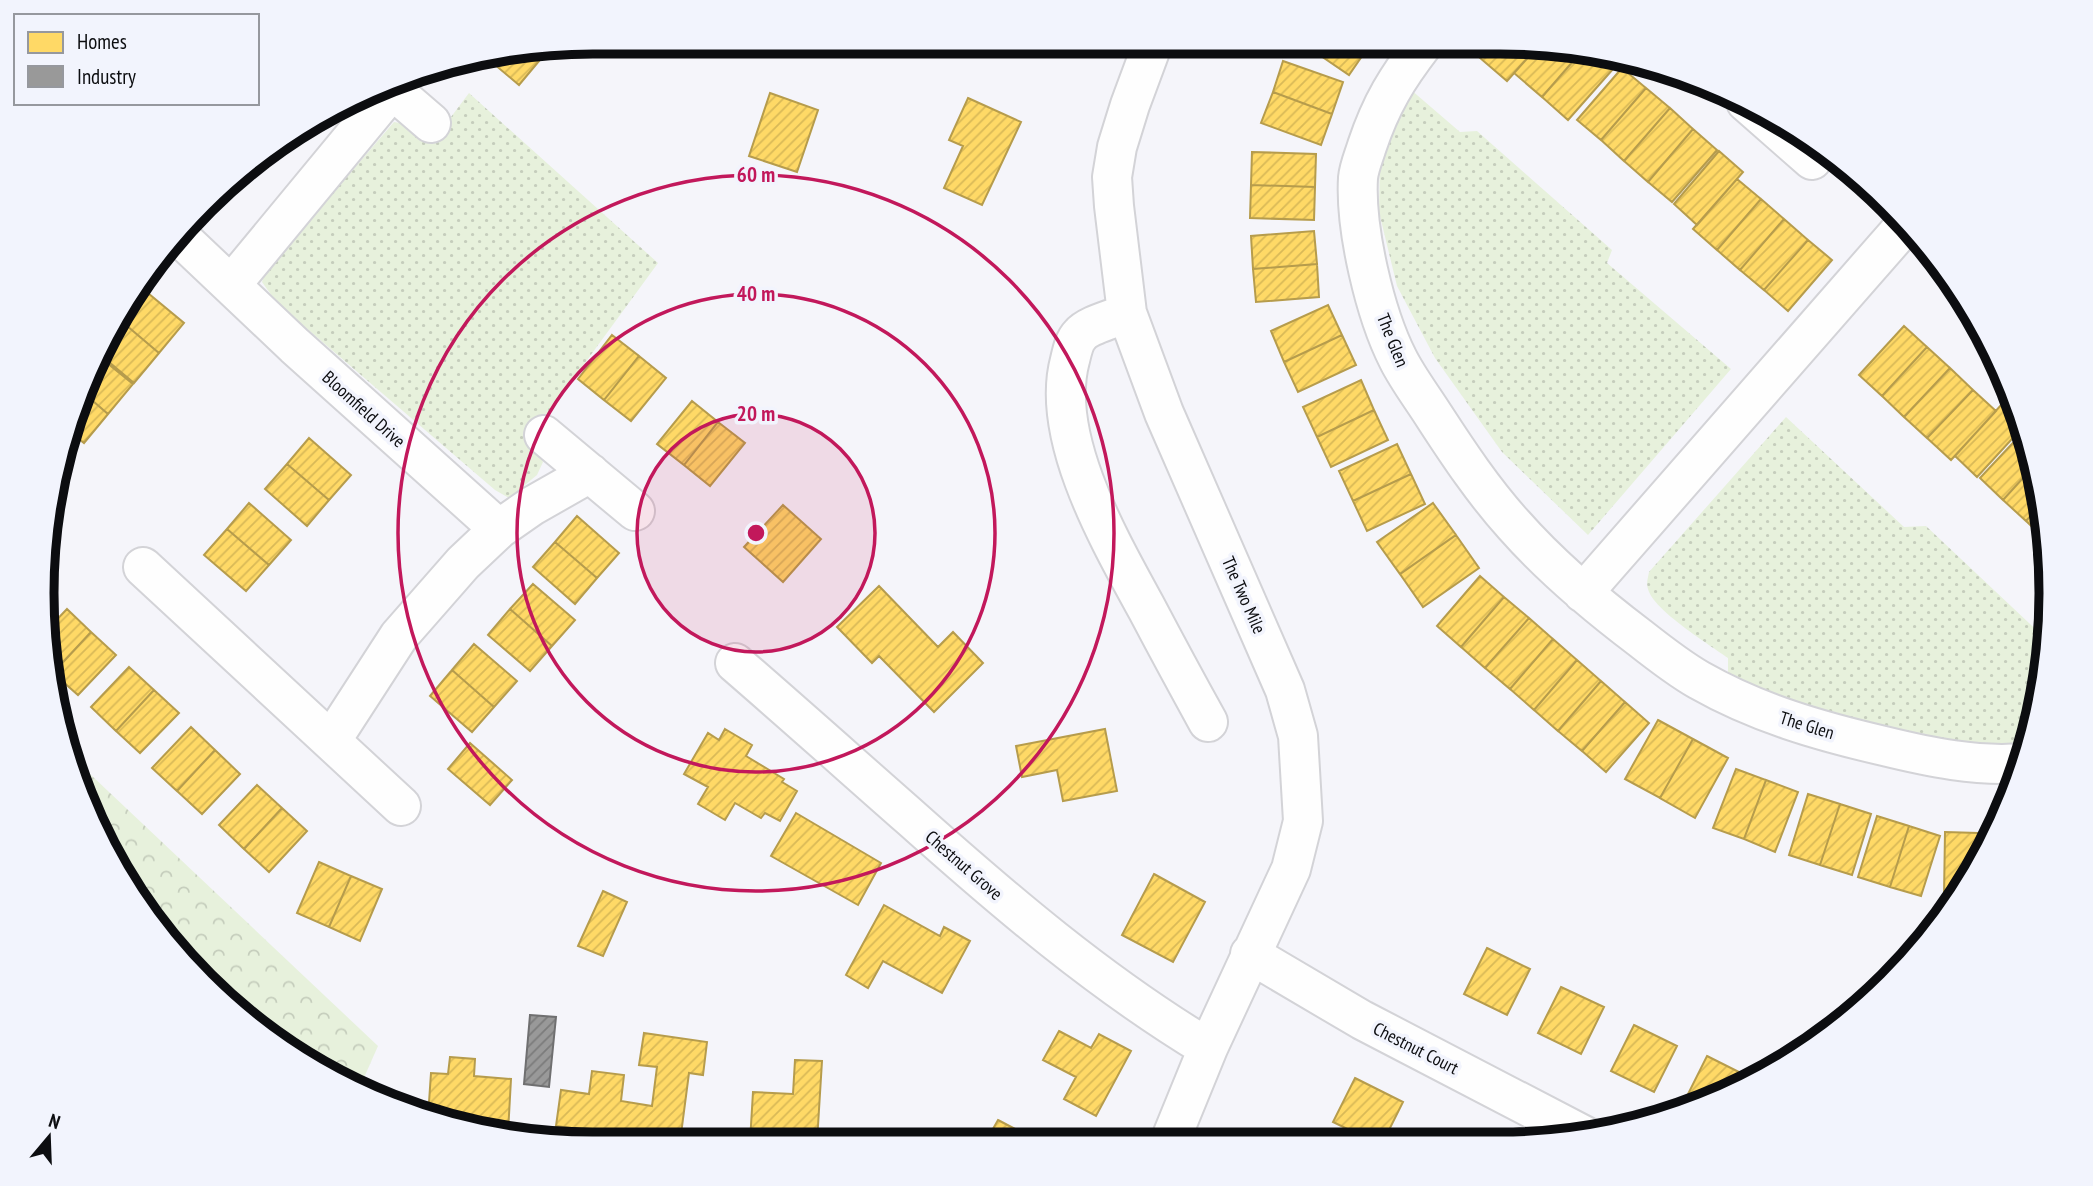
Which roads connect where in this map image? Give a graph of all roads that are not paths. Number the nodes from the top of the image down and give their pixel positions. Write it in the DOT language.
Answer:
graph roads {
  1 [pos="1149,54"];
  2 [pos="1415,54"];
  3 [pos="395,92"];
  4 [pos="383,97"];
  5 [pos="431,124"];
  6 [pos="1784,136"];
  7 [pos="1812,160"];
  8 [pos="1900,232"];
  9 [pos="185,241"];
  10 [pos="231,285"];
  11 [pos="1128,313"];
  12 [pos="544,435"];
  13 [pos="590,473"];
  14 [pos="635,511"];
  15 [pos="499,530"];
  16 [pos="142,567"];
  17 [pos="1583,593"];
  18 [pos="735,663"];
  19 [pos="1208,722"];
  20 [pos="331,741"];
  21 [pos="2011,763"];
  22 [pos="401,806"];
  23 [pos="1250,954"];
  24 [pos="1208,1048"];
  25 [pos="1568,1127"];
  26 [pos="1174,1132"];
  1 -- 11 [label="street, The Two Mile"];
  2 -- 17 [label="street, The Glen"];
  3 -- 5 [label="street"];
  4 -- 10 [label="street"];
  6 -- 7 [label="street"];
  8 -- 17 [label="street"];
  9 -- 10 [label="street, Bloomfield Drive"];
  10 -- 15 [label="street, Bloomfield Drive"];
  11 -- 19 [label="street"];
  11 -- 23 [label="street, The Two Mile"];
  12 -- 13 [label="street"];
  13 -- 14 [label="street"];
  13 -- 15 [label="street"];
  15 -- 20 [label="street"];
  16 -- 20 [label="street"];
  17 -- 21 [label="street, The Glen"];
  18 -- 24 [label="street, Chestnut Grove"];
  20 -- 22 [label="street"];
  23 -- 24 [label="street, The Two Mile"];
  23 -- 25 [label="street, Chestnut Court"];
  24 -- 26 [label="street, The Two Mile"];
}
